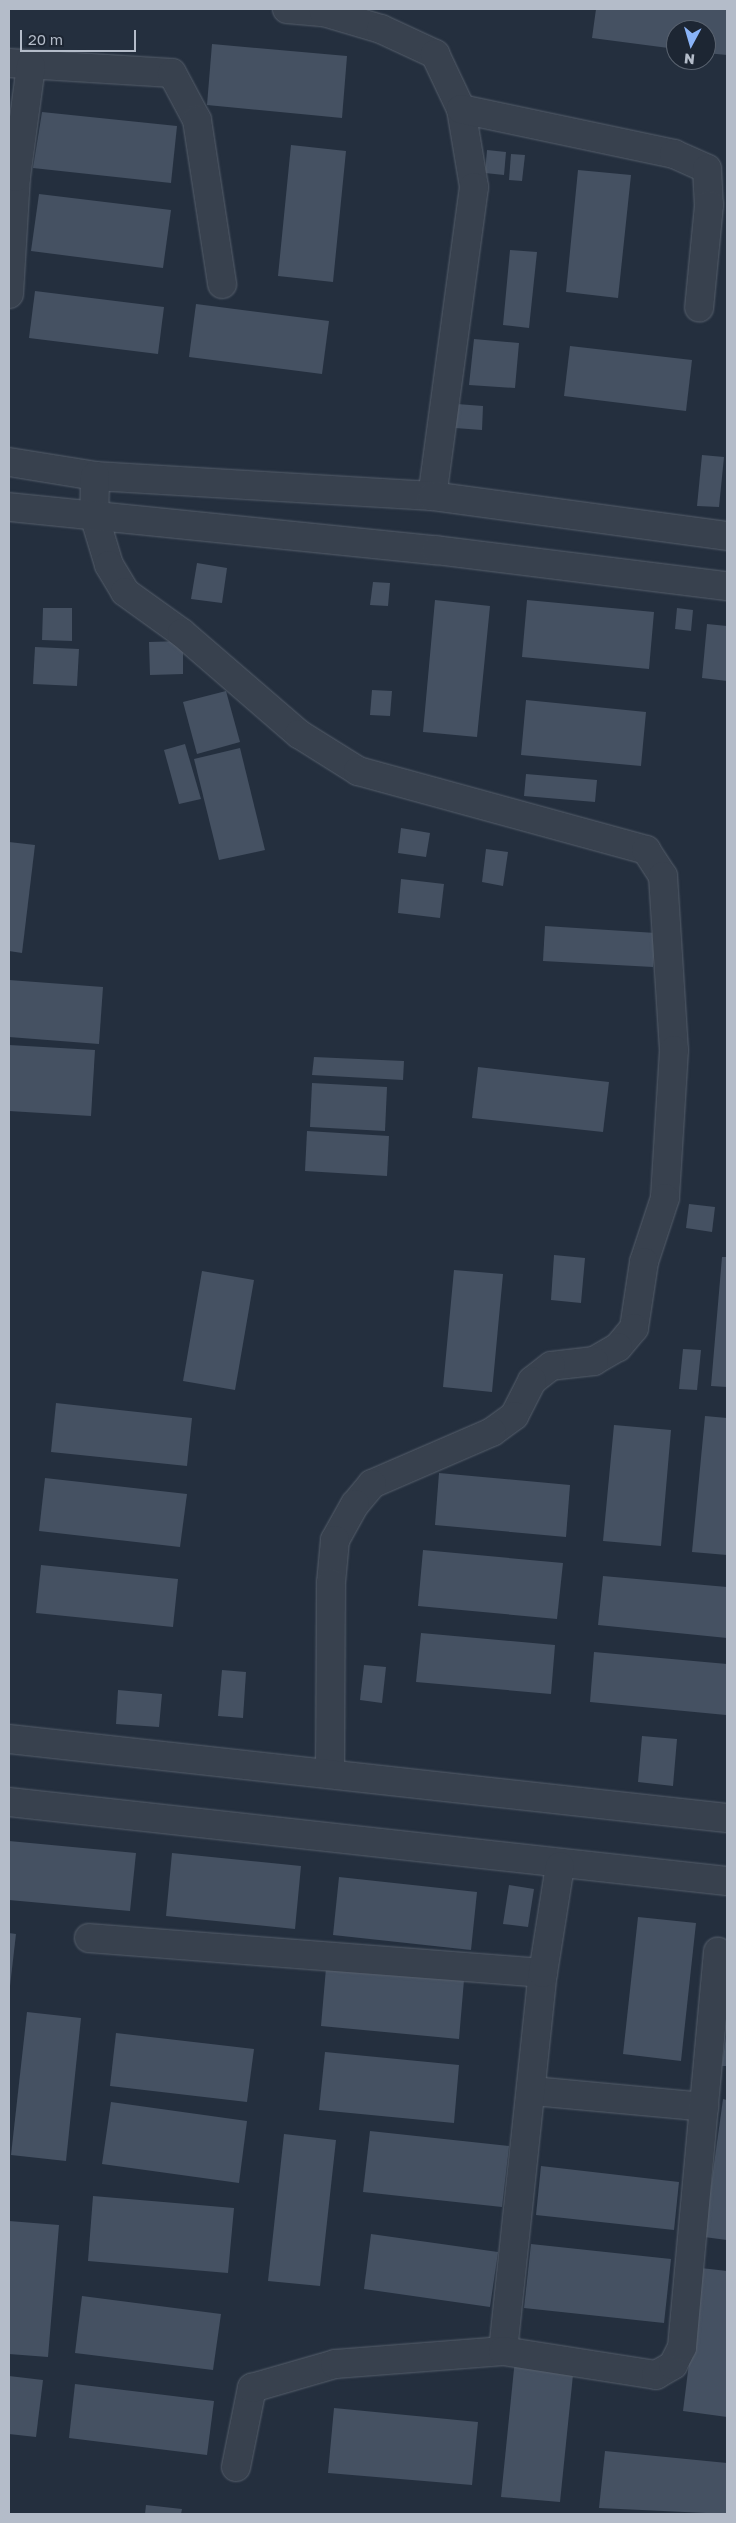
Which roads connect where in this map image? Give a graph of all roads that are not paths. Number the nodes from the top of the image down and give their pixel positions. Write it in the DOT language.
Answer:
graph roads {
  1 [pos="287,9"];
  2 [pos="20,65"];
  3 [pos="462,109"];
  4 [pos="222,284"];
  5 [pos="9,294"];
  6 [pos="699,308"];
  7 [pos="9,462"];
  8 [pos="95,476"];
  9 [pos="432,496"];
  10 [pos="9,507"];
  11 [pos="94,515"];
  12 [pos="727,536"];
  13 [pos="727,586"];
  14 [pos="9,1739"];
  15 [pos="330,1774"];
  16 [pos="9,1802"];
  17 [pos="727,1818"];
  18 [pos="560,1866"];
  19 [pos="727,1881"];
  20 [pos="88,1938"];
  21 [pos="718,1952"];
  22 [pos="543,1973"];
  23 [pos="532,2091"];
  24 [pos="704,2107"];
  25 [pos="502,2351"];
  26 [pos="236,2467"];
  1 -- 3 [label="street"];
  2 -- 4 [label="street"];
  2 -- 5 [label="street"];
  3 -- 6 [label="street"];
  3 -- 9 [label="street"];
  7 -- 8 [label="street"];
  8 -- 9 [label="street"];
  8 -- 11 [label="street"];
  9 -- 12 [label="street"];
  10 -- 11 [label="street"];
  11 -- 13 [label="street"];
  11 -- 15 [label="street"];
  14 -- 15 [label="street"];
  15 -- 17 [label="street"];
  16 -- 18 [label="street"];
  18 -- 19 [label="street"];
  18 -- 22 [label="street"];
  20 -- 22 [label="street"];
  21 -- 24 [label="street"];
  22 -- 23 [label="street"];
  23 -- 24 [label="street"];
  23 -- 25 [label="street"];
  24 -- 25 [label="street"];
  25 -- 26 [label="street"];
}
